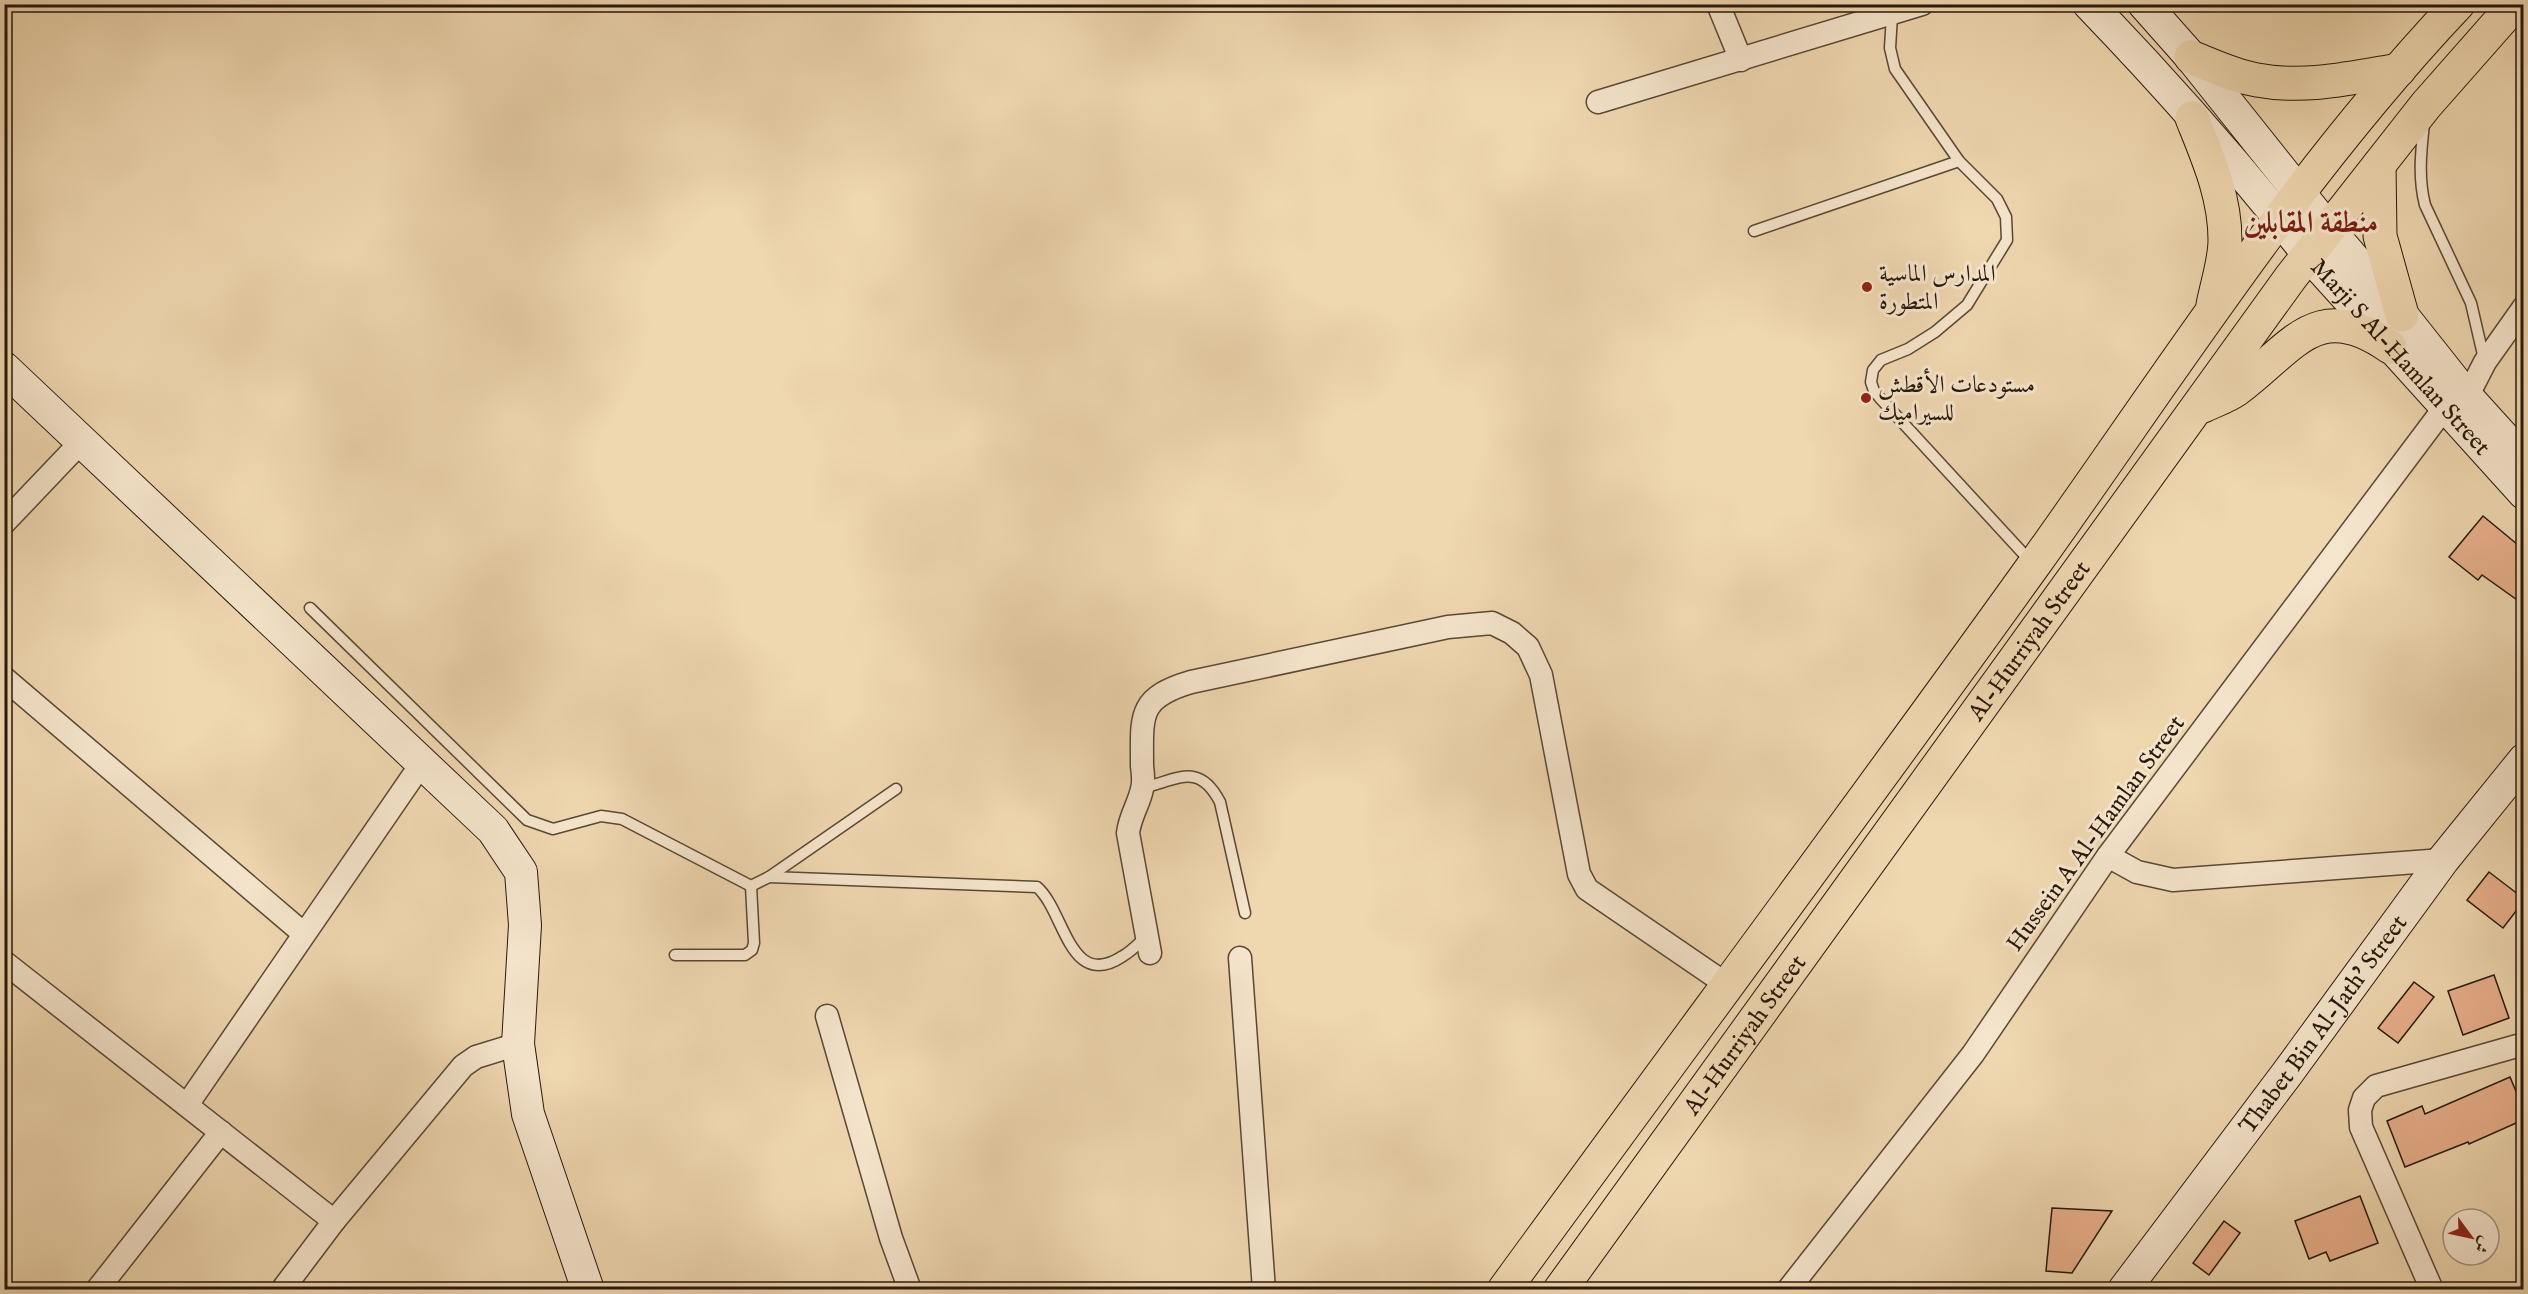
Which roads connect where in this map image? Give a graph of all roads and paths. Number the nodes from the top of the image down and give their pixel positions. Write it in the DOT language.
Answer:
graph roads {
  1 [pos="1718,4"];
  2 [pos="1922,4"];
  3 [pos="2089,4"];
  4 [pos="2144,4"];
  5 [pos="2458,4"];
  6 [pos="2515,4"];
  7 [pos="1892,15"];
  8 [pos="2192,57"];
  9 [pos="1741,60"];
  10 [pos="2399,70"];
  11 [pos="1598,102"];
  12 [pos="2426,105"];
  13 [pos="2192,118"];
  14 [pos="1959,161"];
  15 [pos="2379,165"];
  16 [pos="2301,193"];
  17 [pos="2280,219"];
  18 [pos="2328,229"];
  19 [pos="1754,231"];
  20 [pos="2309,255"];
  21 [pos="2523,307"];
  22 [pos="2402,315"];
  23 [pos="2210,316"];
  24 [pos="2390,347"];
  25 [pos="2485,362"];
  26 [pos="4,368"];
  27 [pos="2456,402"];
  28 [pos="2196,410"];
  29 [pos="82,441"];
  30 [pos="2523,460"];
  31 [pos="2523,493"];
  32 [pos="4,523"];
  33 [pos="2034,566"];
  34 [pos="310,608"];
  35 [pos="4,678"];
  36 [pos="2523,760"];
  37 [pos="422,763"];
  38 [pos="1143,788"];
  39 [pos="896,789"];
  40 [pos="2108,856"];
  41 [pos="2443,860"];
  42 [pos="769,877"];
  43 [pos="750,886"];
  44 [pos="1245,913"];
  45 [pos="304,934"];
  46 [pos="1149,944"];
  47 [pos="675,955"];
  48 [pos="1240,958"];
  49 [pos="4,963"];
  50 [pos="1726,984"];
  51 [pos="827,1016"];
  52 [pos="518,1044"];
  53 [pos="2523,1044"];
  54 [pos="187,1105"];
  55 [pos="221,1132"];
  56 [pos="334,1221"];
  57 [pos="97,1290"];
  58 [pos="282,1290"];
  59 [pos="588,1290"];
  60 [pos="910,1290"];
  61 [pos="1264,1290"];
  62 [pos="1504,1290"];
  63 [pos="1560,1290"];
  64 [pos="1788,1290"];
  65 [pos="2124,1290"];
  66 [pos="2432,1290"];
  1 -- 9 [label="street"];
  2 -- 7 [label="street"];
  3 -- 13 [label="street, Marji S Al-Hamlan Street"];
  4 -- 8 [label="street, Marji S Al-Hamlan Street"];
  5 -- 10 [label="highway, Al-Hurriyah Street"];
  6 -- 12 [label="highway, Al-Hurriyah Street"];
  7 -- 9 [label="street"];
  7 -- 14 [label="lane"];
  8 -- 10 [label="highway"];
  8 -- 16 [label="street, Marji S Al-Hamlan Street"];
  9 -- 11 [label="street"];
  10 -- 16 [label="highway, Al-Hurriyah Street"];
  12 -- 15 [label="highway, Al-Hurriyah Street"];
  12 -- 25 [label="lane"];
  13 -- 17 [label="street, Marji S Al-Hamlan Street"];
  13 -- 23 [label="highway"];
  14 -- 19 [label="lane"];
  14 -- 33 [label="lane"];
  15 -- 18 [label="highway, Al-Hurriyah Street"];
  15 -- 22 [label="highway"];
  16 -- 17 [label="highway, Al-Hurriyah Street"];
  16 -- 18 [label="street, Marji S Al-Hamlan Street"];
  17 -- 20 [label="street, Marji S Al-Hamlan Street"];
  17 -- 23 [label="highway, Al-Hurriyah Street"];
  18 -- 20 [label="highway, Al-Hurriyah Street"];
  18 -- 22 [label="street, Marji S Al-Hamlan Street"];
  20 -- 24 [label="street, Marji S Al-Hamlan Street"];
  20 -- 28 [label="highway, Al-Hurriyah Street"];
  21 -- 25 [label="street, Hussein A Al-Hamlan Street"];
  22 -- 27 [label="street, Marji S Al-Hamlan Street"];
  23 -- 33 [label="highway, Al-Hurriyah Street"];
  24 -- 27 [label="street, Marji S Al-Hamlan Street"];
  24 -- 28 [label="highway"];
  25 -- 27 [label="street, Hussein A Al-Hamlan Street"];
  26 -- 29 [label="street"];
  27 -- 30 [label="street, Marji S Al-Hamlan Street"];
  27 -- 31 [label="street, Marji S Al-Hamlan Street"];
  27 -- 40 [label="street, Hussein A Al-Hamlan Street"];
  28 -- 63 [label="highway, Al-Hurriyah Street"];
  29 -- 32 [label="street"];
  29 -- 37 [label="street"];
  33 -- 50 [label="highway, Al-Hurriyah Street"];
  34 -- 43 [label="lane"];
  35 -- 45 [label="street"];
  36 -- 41 [label="street, Thabet Bin Al-Jath’ Street"];
  37 -- 45 [label="street"];
  37 -- 52 [label="street"];
  38 -- 44 [label="lane"];
  38 -- 46 [label="street"];
  38 -- 50 [label="street"];
  39 -- 42 [label="lane"];
  40 -- 41 [label="street"];
  40 -- 64 [label="street, Hussein A Al-Hamlan Street"];
  41 -- 65 [label="street, Thabet Bin Al-Jath’ Street"];
  42 -- 43 [label="lane"];
  42 -- 46 [label="lane"];
  43 -- 47 [label="lane"];
  45 -- 54 [label="street"];
  48 -- 61 [label="street"];
  49 -- 54 [label="street"];
  50 -- 62 [label="highway, Al-Hurriyah Street"];
  51 -- 60 [label="street"];
  52 -- 56 [label="street"];
  52 -- 59 [label="street"];
  53 -- 66 [label="street"];
  54 -- 55 [label="street"];
  55 -- 56 [label="street"];
  55 -- 57 [label="street"];
  56 -- 58 [label="street"];
}
